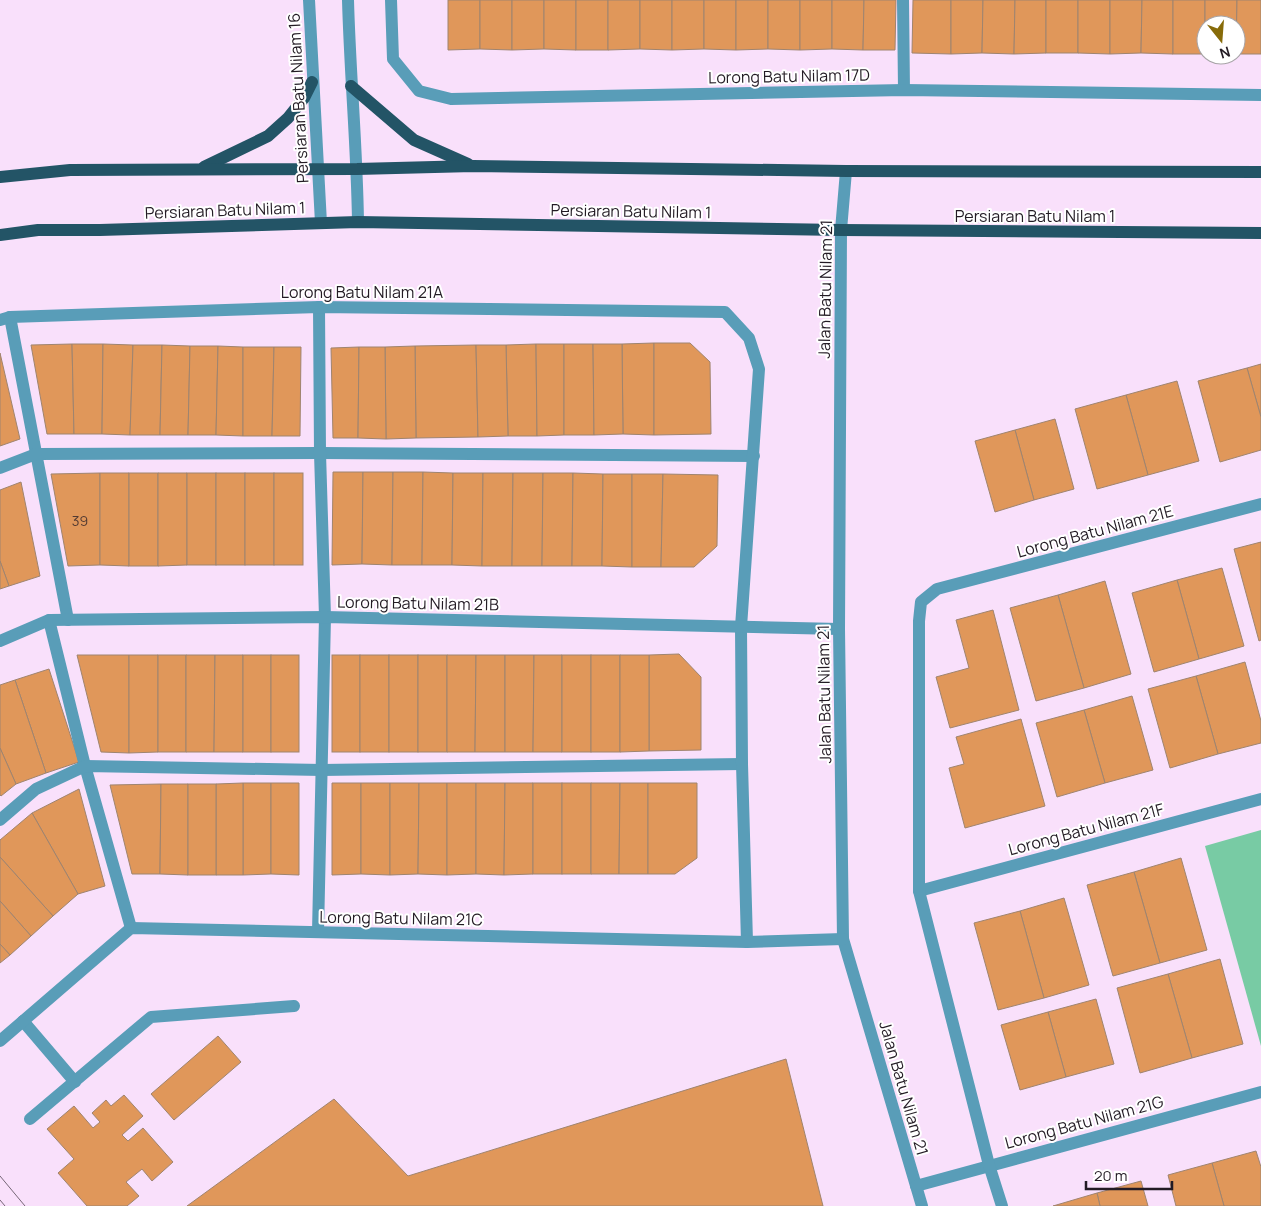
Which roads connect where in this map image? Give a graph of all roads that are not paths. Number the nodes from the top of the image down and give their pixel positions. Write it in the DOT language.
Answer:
graph roads {
  1 [pos="309,0"];
  2 [pos="348,0"];
  3 [pos="391,0"];
  4 [pos="903,0"];
  5 [pos="312,82"];
  6 [pos="351,86"];
  7 [pos="904,90"];
  8 [pos="1261,95"];
  9 [pos="474,166"];
  10 [pos="199,169"];
  11 [pos="318,169"];
  12 [pos="357,169"];
  13 [pos="846,171"];
  14 [pos="1261,172"];
  15 [pos="0,177"];
  16 [pos="358,222"];
  17 [pos="321,223"];
  18 [pos="841,230"];
  19 [pos="1261,233"];
  20 [pos="0,236"];
  21 [pos="319,307"];
  22 [pos="5,318"];
  23 [pos="320,453"];
  24 [pos="36,454"];
  25 [pos="754,456"];
  26 [pos="0,468"];
  27 [pos="1261,504"];
  28 [pos="325,617"];
  29 [pos="49,620"];
  30 [pos="68,620"];
  31 [pos="741,627"];
  32 [pos="839,629"];
  33 [pos="0,641"];
  34 [pos="742,764"];
  35 [pos="85,766"];
  36 [pos="322,770"];
  37 [pos="1261,799"];
  38 [pos="0,820"];
  39 [pos="920,891"];
  40 [pos="131,928"];
  41 [pos="318,932"];
  42 [pos="843,939"];
  43 [pos="748,942"];
  44 [pos="294,1006"];
  45 [pos="23,1021"];
  46 [pos="0,1041"];
  47 [pos="75,1082"];
  48 [pos="1261,1092"];
  49 [pos="30,1119"];
  50 [pos="990,1165"];
  51 [pos="916,1186"];
  52 [pos="922,1206"];
  53 [pos="1002,1206"];
  1 -- 5 [label="street, Persiaran Batu Nilam 16"];
  2 -- 6 [label="street"];
  3 -- 7 [label="street, Lorong Batu Nilam 17D"];
  4 -- 7 [label="street"];
  5 -- 10 [label="main road"];
  5 -- 11 [label="street, Persiaran Batu Nilam 16"];
  6 -- 9 [label="main road"];
  6 -- 12 [label="street"];
  7 -- 8 [label="street, Lorong Batu Nilam 17D"];
  9 -- 12 [label="main road"];
  9 -- 13 [label="main road"];
  10 -- 11 [label="main road"];
  10 -- 15 [label="main road"];
  11 -- 12 [label="main road"];
  11 -- 17 [label="street, Persiaran Batu Nilam 16"];
  12 -- 16 [label="street"];
  13 -- 14 [label="main road"];
  13 -- 18 [label="street, Jalan Batu Nilam 21"];
  16 -- 17 [label="main road, Persiaran Batu Nilam 1"];
  16 -- 18 [label="main road, Persiaran Batu Nilam 1"];
  17 -- 20 [label="main road, Persiaran Batu Nilam 1"];
  18 -- 19 [label="main road, Persiaran Batu Nilam 1"];
  18 -- 32 [label="street, Jalan Batu Nilam 21"];
  21 -- 22 [label="street, Lorong Batu Nilam 21A"];
  21 -- 23 [label="street"];
  21 -- 25 [label="street, Lorong Batu Nilam 21A"];
  22 -- 24 [label="street"];
  23 -- 24 [label="street"];
  23 -- 25 [label="street"];
  23 -- 28 [label="street"];
  24 -- 26 [label="street"];
  24 -- 30 [label="street"];
  25 -- 31 [label="street"];
  27 -- 39 [label="street, Lorong Batu Nilam 21E"];
  28 -- 30 [label="street, Lorong Batu Nilam 21B"];
  28 -- 31 [label="street, Lorong Batu Nilam 21B"];
  28 -- 36 [label="street"];
  29 -- 30 [label="street, Lorong Batu Nilam 21B"];
  29 -- 33 [label="street, Lorong Batu Nilam 21B"];
  29 -- 35 [label="street"];
  31 -- 32 [label="street, Lorong Batu Nilam 21B"];
  31 -- 34 [label="street"];
  32 -- 42 [label="street, Jalan Batu Nilam 21"];
  34 -- 36 [label="street"];
  34 -- 43 [label="street"];
  35 -- 36 [label="street"];
  35 -- 38 [label="street"];
  35 -- 40 [label="street"];
  36 -- 41 [label="street"];
  37 -- 39 [label="street, Lorong Batu Nilam 21F"];
  39 -- 50 [label="street"];
  40 -- 41 [label="street, Lorong Batu Nilam 21C"];
  40 -- 45 [label="street"];
  41 -- 43 [label="street, Lorong Batu Nilam 21C"];
  42 -- 43 [label="street, Lorong Batu Nilam 21C"];
  42 -- 51 [label="street, Jalan Batu Nilam 21"];
  44 -- 47 [label="street"];
  45 -- 46 [label="street"];
  45 -- 47 [label="street"];
  47 -- 49 [label="street"];
  48 -- 50 [label="street, Lorong Batu Nilam 21G"];
  50 -- 51 [label="street, Lorong Batu Nilam 21G"];
  50 -- 53 [label="street"];
  51 -- 52 [label="street, Jalan Batu Nilam 21"];
}
